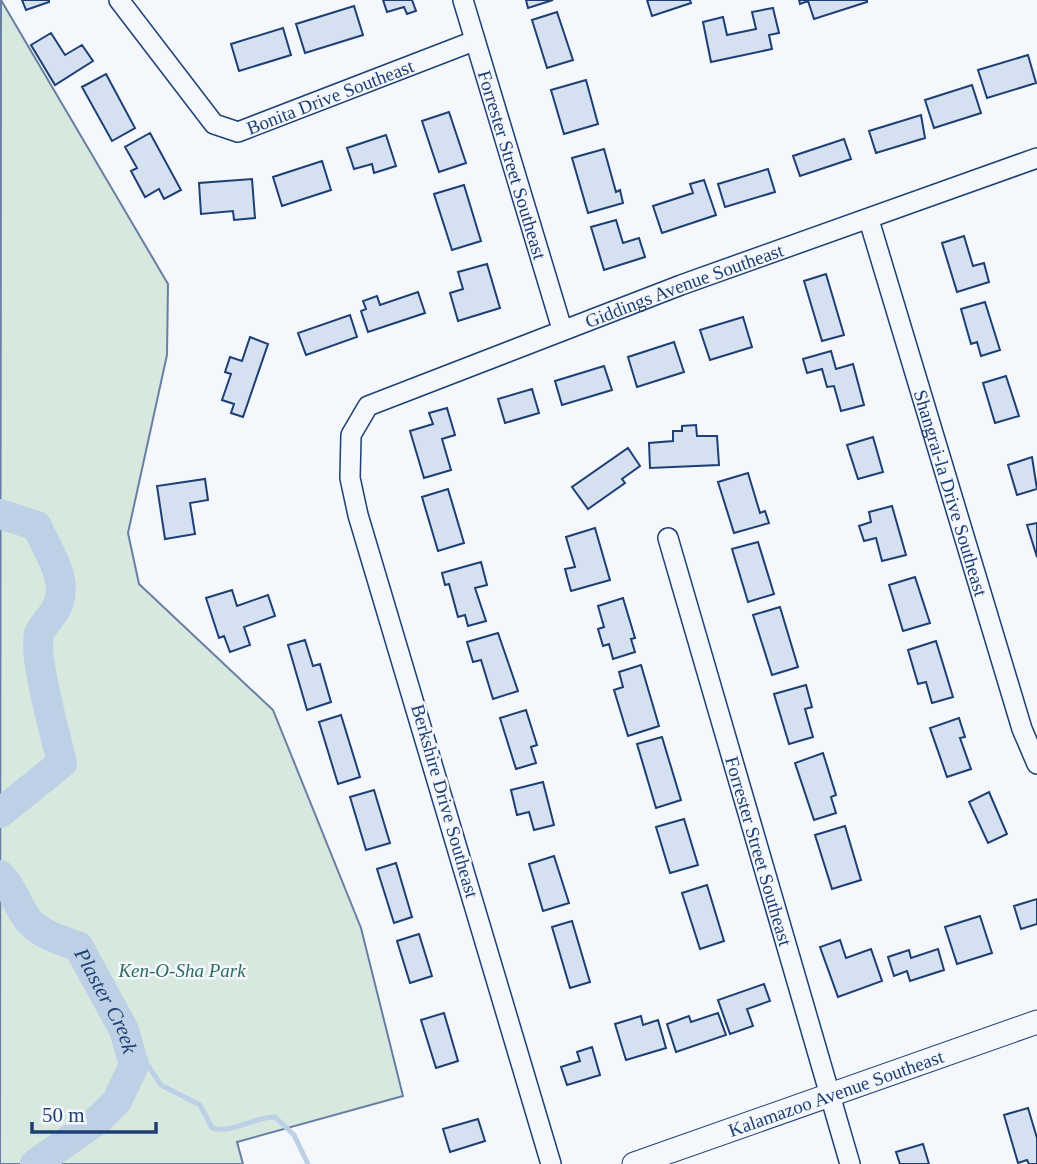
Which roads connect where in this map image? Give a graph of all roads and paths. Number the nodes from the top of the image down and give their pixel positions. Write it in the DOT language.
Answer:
graph roads {
  1 [pos="119,0"];
  2 [pos="463,0"];
  3 [pos="474,41"];
  4 [pos="1037,158"];
  5 [pos="869,220"];
  6 [pos="562,329"];
  7 [pos="351,435"];
  8 [pos="668,538"];
  9 [pos="1037,764"];
  10 [pos="1037,1022"];
  11 [pos="829,1096"];
  12 [pos="551,1164"];
  13 [pos="634,1164"];
  14 [pos="850,1164"];
  1 -- 3 [label="street, Bonita Drive Southeast"];
  2 -- 3 [label="street, Forrester Street Southeast"];
  3 -- 6 [label="street, Forrester Street Southeast"];
  4 -- 5 [label="street, Giddings Avenue Southeast"];
  5 -- 6 [label="street, Giddings Avenue Southeast"];
  5 -- 9 [label="street, Shangrai-la Drive Southeast"];
  6 -- 7 [label="street, Giddings Avenue Southeast"];
  7 -- 12 [label="street, Berkshire Drive Southeast"];
  8 -- 11 [label="street, Forrester Street Southeast"];
  10 -- 11 [label="main road, Kalamazoo Avenue Southeast"];
  11 -- 13 [label="main road, Kalamazoo Avenue Southeast"];
  11 -- 14 [label="street, Forrester Street Southeast"];
}
